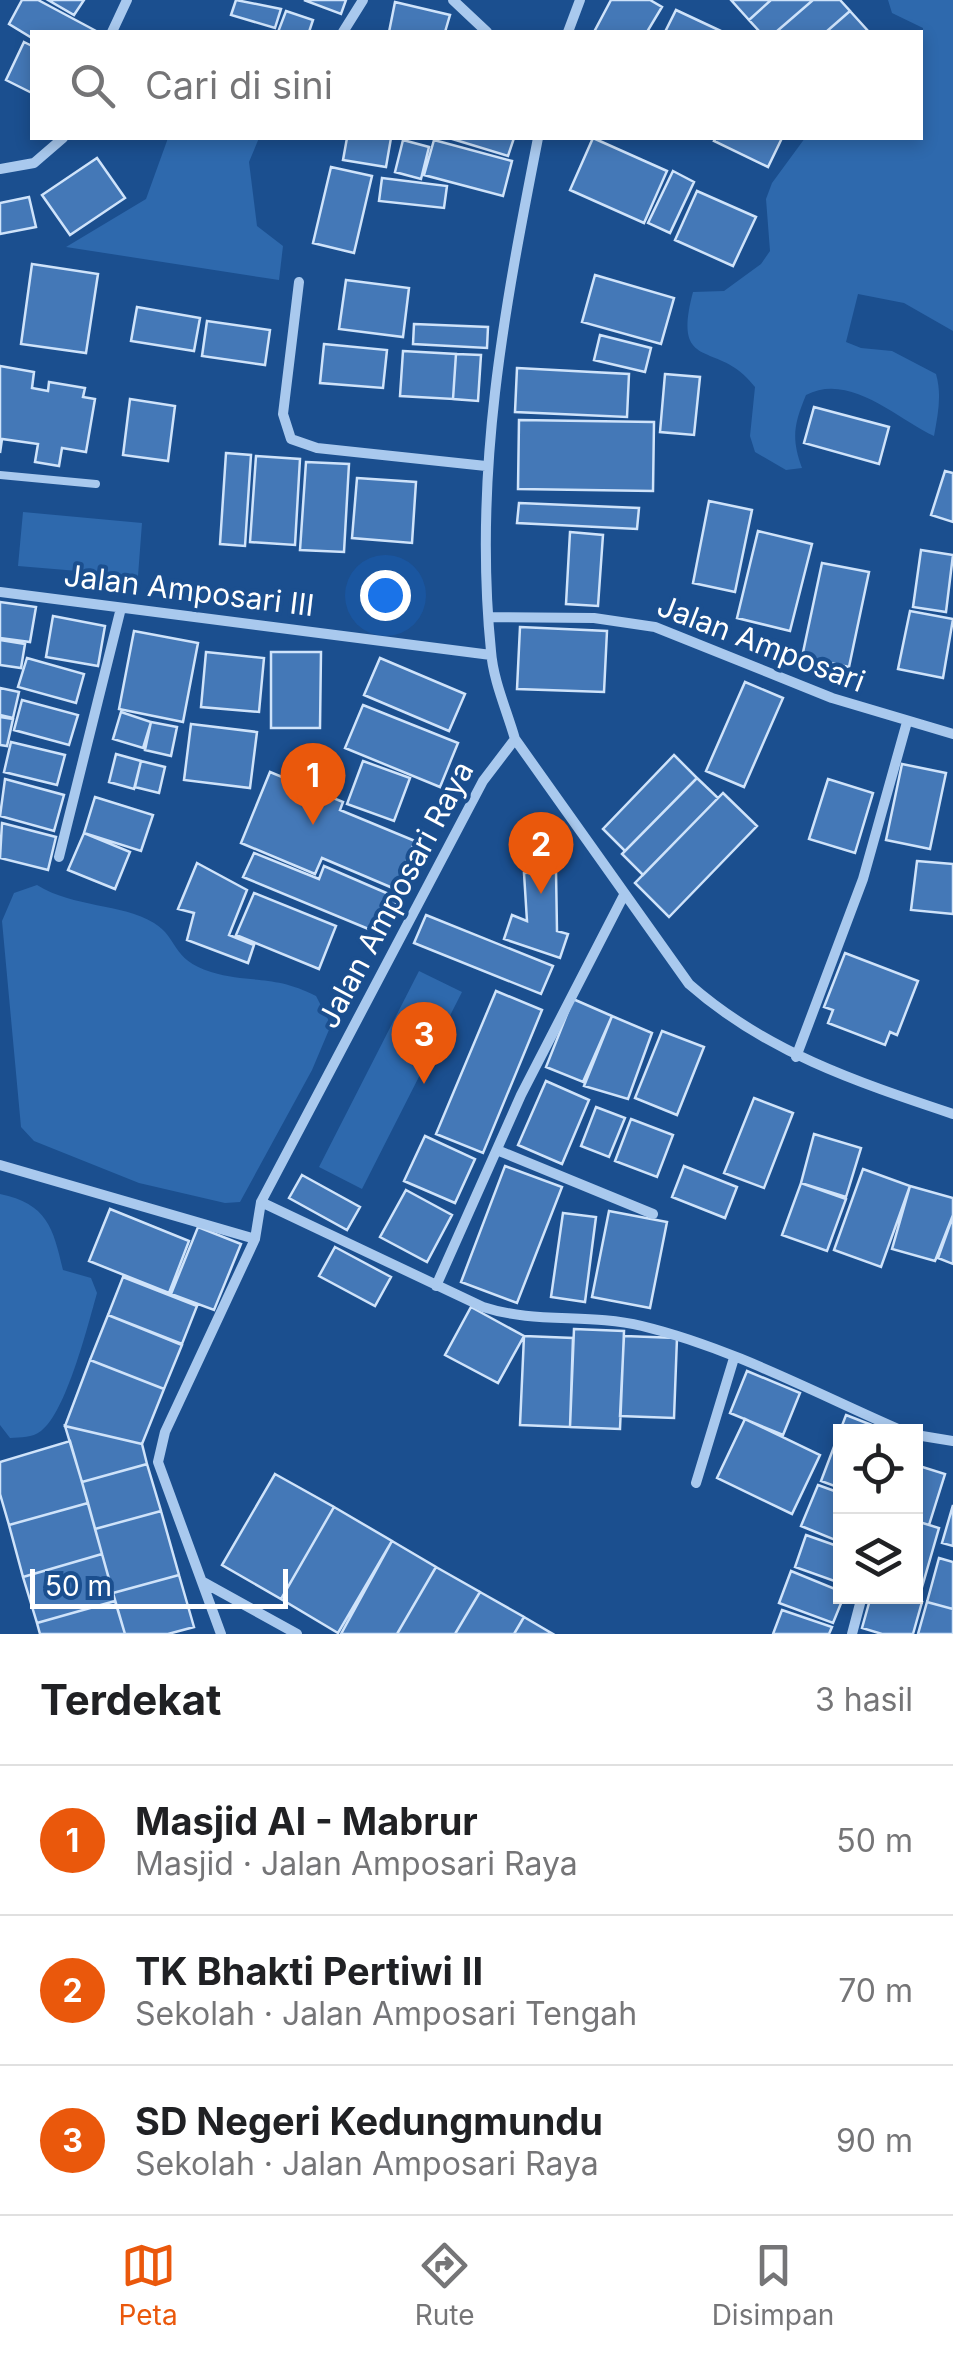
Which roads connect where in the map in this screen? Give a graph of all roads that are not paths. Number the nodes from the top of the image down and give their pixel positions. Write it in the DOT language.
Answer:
graph roads {
  1 [pos="127,0"];
  2 [pos="363,0"];
  3 [pos="453,0"];
  4 [pos="580,0"];
  5 [pos="113,30"];
  6 [pos="344,30"];
  7 [pos="485,30"];
  8 [pos="569,30"];
  9 [pos="61,140"];
  10 [pos="538,140"];
  11 [pos="0,169"];
  12 [pos="299,282"];
  13 [pos="486,466"];
  14 [pos="0,475"];
  15 [pos="96,484"];
  16 [pos="0,592"];
  17 [pos="120,608"];
  18 [pos="490,617"];
  19 [pos="491,655"];
  20 [pos="907,722"];
  21 [pos="953,734"];
  22 [pos="514,739"];
  23 [pos="59,856"];
  24 [pos="624,896"];
  25 [pos="796,1057"];
  26 [pos="953,1114"];
  27 [pos="497,1150"];
  28 [pos="0,1165"];
  29 [pos="260,1202"];
  30 [pos="653,1214"];
  31 [pos="255,1240"];
  32 [pos="436,1286"];
  33 [pos="734,1358"];
  34 [pos="887,1424"];
  35 [pos="923,1436"];
  36 [pos="953,1441"];
  37 [pos="696,1484"];
  38 [pos="202,1581"];
  39 [pos="860,1604"];
  40 [pos="221,1634"];
  41 [pos="297,1634"];
  42 [pos="852,1634"];
  1 -- 5 [label="street"];
  2 -- 6 [label="street"];
  3 -- 7 [label="street"];
  4 -- 8 [label="street"];
  9 -- 11 [label="street"];
  10 -- 13 [label="street"];
  12 -- 13 [label="street"];
  13 -- 18 [label="street"];
  14 -- 15 [label="lane"];
  16 -- 17 [label="street, Jalan Amposari III"];
  17 -- 19 [label="street, Jalan Amposari III"];
  17 -- 23 [label="street"];
  18 -- 19 [label="street"];
  18 -- 20 [label="street, Jalan Amposari"];
  19 -- 22 [label="street"];
  20 -- 21 [label="street, Jalan Amposari"];
  20 -- 25 [label="street"];
  22 -- 24 [label="street"];
  22 -- 29 [label="street, Jalan Amposari Raya"];
  24 -- 25 [label="street"];
  24 -- 27 [label="street"];
  25 -- 26 [label="street"];
  27 -- 30 [label="street"];
  27 -- 32 [label="street"];
  28 -- 31 [label="street"];
  29 -- 31 [label="street, Jalan Amposari Raya"];
  29 -- 32 [label="street"];
  31 -- 38 [label="street, Jalan Amposari Raya"];
  32 -- 33 [label="street"];
  33 -- 34 [label="street"];
  33 -- 37 [label="street"];
  35 -- 36 [label="street"];
  38 -- 40 [label="street, Jalan Amposari Raya"];
  38 -- 41 [label="street"];
  39 -- 42 [label="street"];
}
